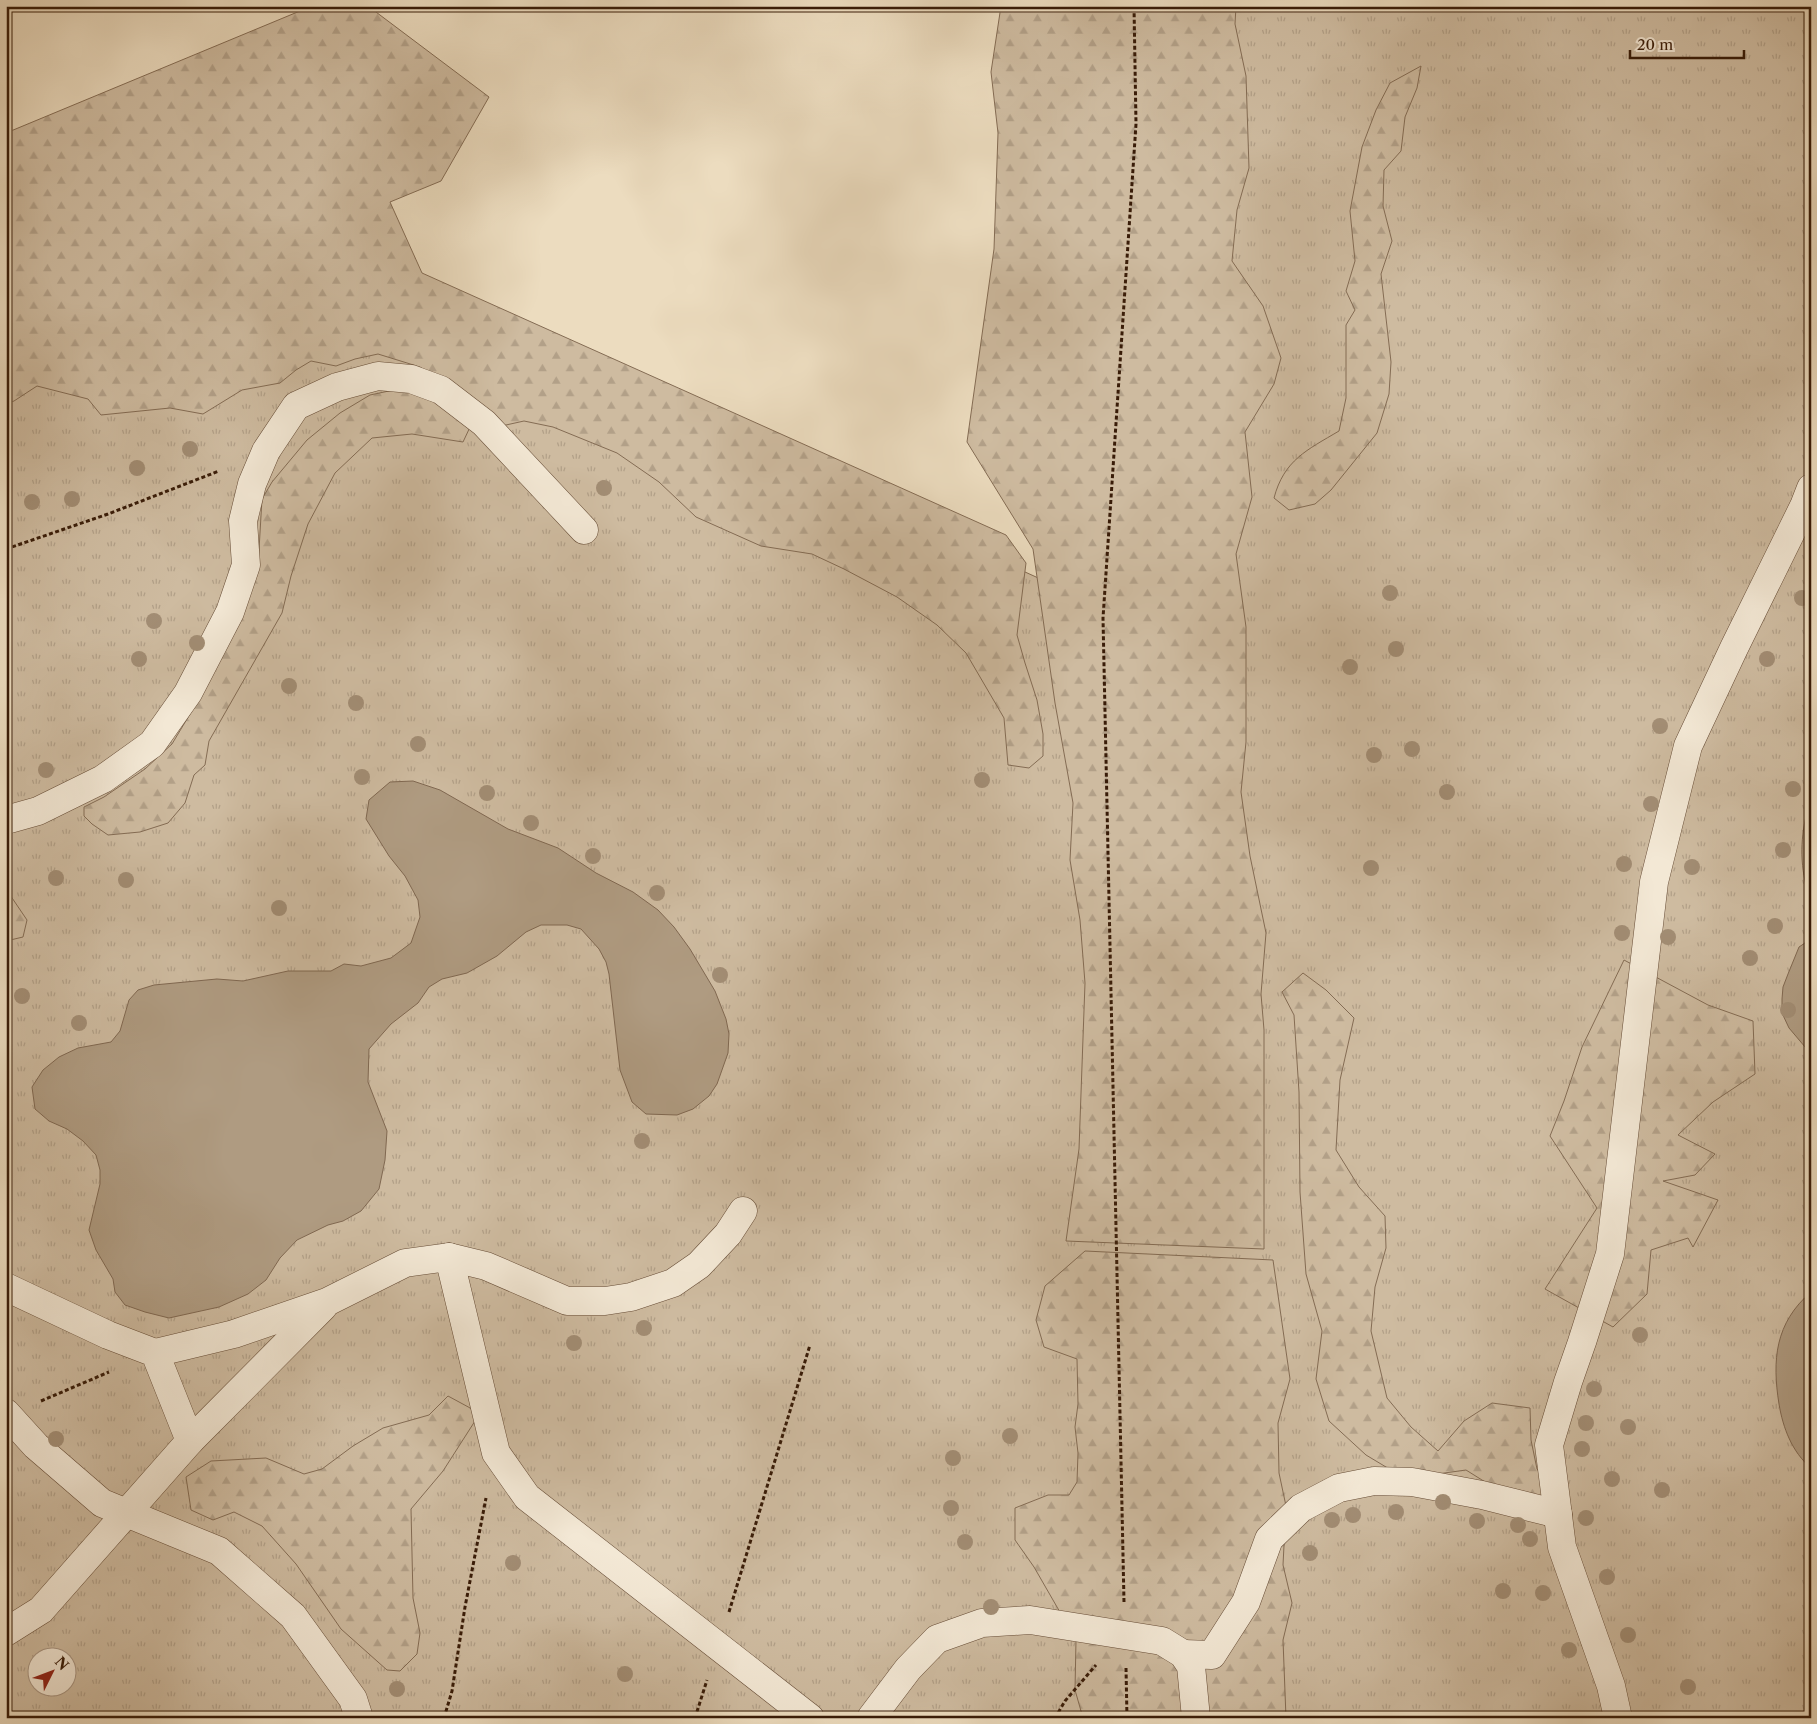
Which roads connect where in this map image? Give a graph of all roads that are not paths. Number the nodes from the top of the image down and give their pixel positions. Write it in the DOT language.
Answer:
graph roads {
  1 [pos="1811,488"];
  2 [pos="1802,524"];
  3 [pos="584,530"];
  4 [pos="6,820"];
  5 [pos="743,1211"];
  6 [pos="449,1257"];
  7 [pos="6,1287"];
  8 [pos="328,1302"];
  9 [pos="155,1353"];
  10 [pos="7,1414"];
  11 [pos="190,1441"];
  12 [pos="126,1513"];
  13 [pos="1558,1514"];
  14 [pos="6,1632"];
  15 [pos="1182,1654"];
  16 [pos="359,1718"];
  17 [pos="810,1718"];
  18 [pos="871,1718"];
  19 [pos="1196,1718"];
  20 [pos="1618,1718"];
  1 -- 2 [label="lane"];
  2 -- 13 [label="lane"];
  3 -- 4 [label="lane"];
  5 -- 6 [label="lane"];
  6 -- 8 [label="lane"];
  6 -- 17 [label="lane"];
  7 -- 9 [label="lane"];
  8 -- 9 [label="lane"];
  8 -- 11 [label="lane"];
  9 -- 11 [label="lane"];
  10 -- 12 [label="lane"];
  11 -- 12 [label="lane"];
  12 -- 14 [label="lane"];
  12 -- 16 [label="lane"];
  13 -- 15 [label="lane"];
  13 -- 20 [label="lane"];
  15 -- 18 [label="lane"];
  15 -- 19 [label="lane"];
}
